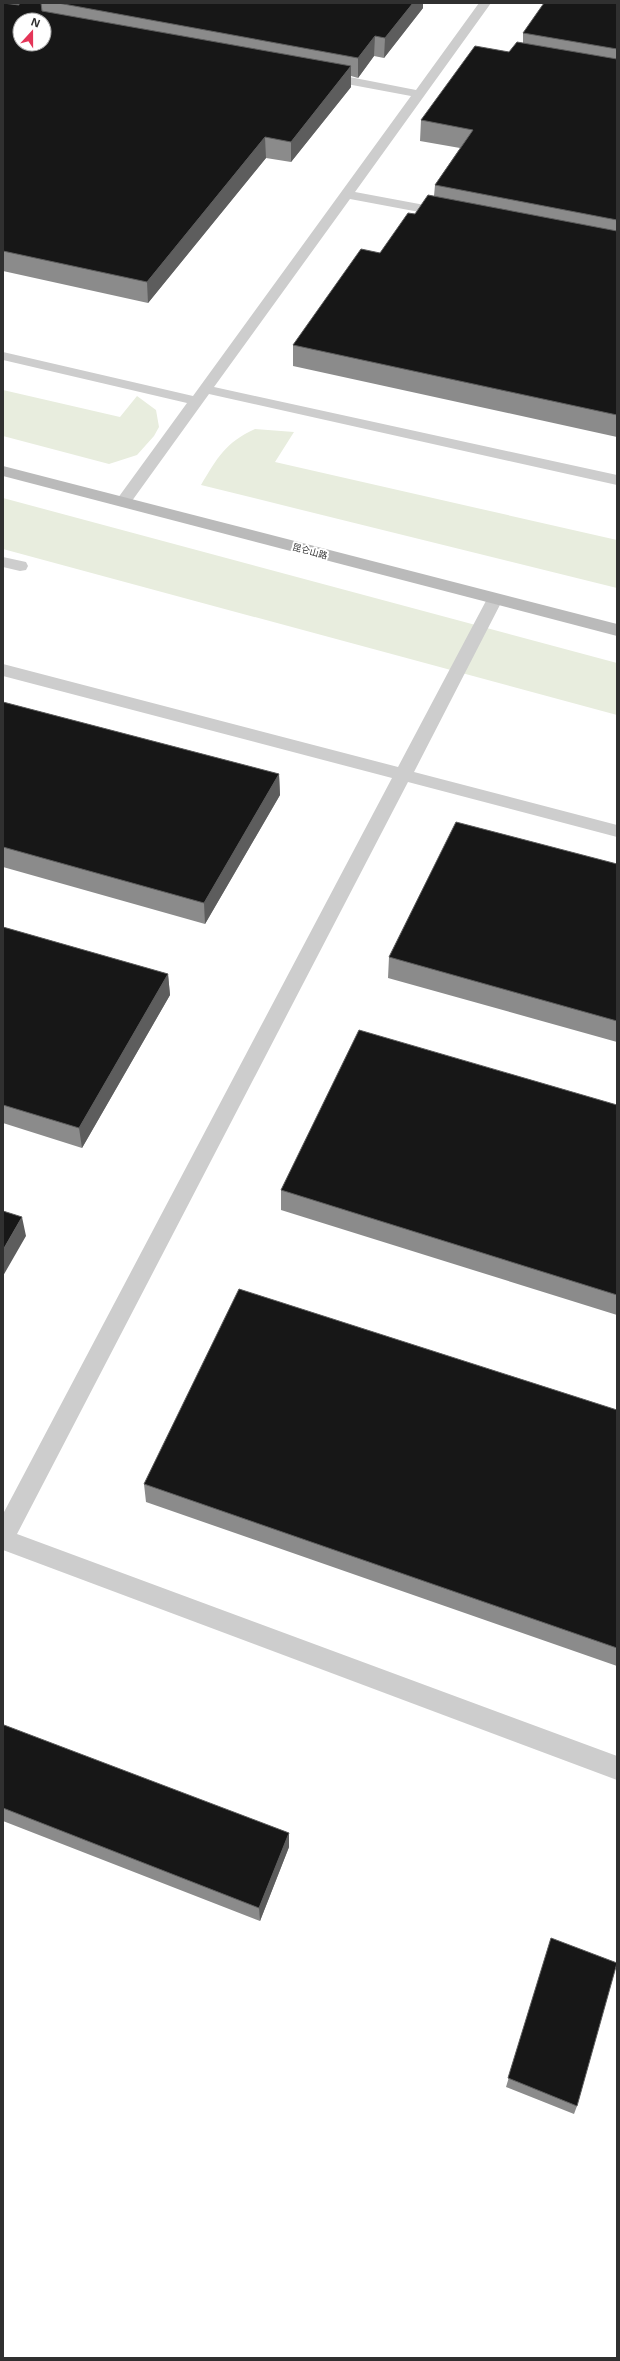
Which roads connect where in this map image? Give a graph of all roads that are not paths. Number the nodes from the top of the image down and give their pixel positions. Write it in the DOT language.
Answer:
graph roads {
  1 [pos="486,3"];
  2 [pos="454,46"];
  3 [pos="470,49"];
  4 [pos="310,74"];
  5 [pos="419,94"];
  6 [pos="347,194"];
  7 [pos="463,216"];
  8 [pos="3,356"];
  9 [pos="201,395"];
  10 [pos="3,471"];
  11 [pos="617,480"];
  12 [pos="123,502"];
  13 [pos="3,562"];
  14 [pos="20,566"];
  15 [pos="495,598"];
  16 [pos="617,630"];
  17 [pos="3,670"];
  18 [pos="403,775"];
  19 [pos="617,831"];
  20 [pos="3,1538"];
  21 [pos="617,1768"];
  1 -- 2 [label="lane"];
  2 -- 3 [label="lane"];
  2 -- 5 [label="lane"];
  4 -- 5 [label="lane"];
  5 -- 6 [label="lane"];
  6 -- 7 [label="lane"];
  6 -- 9 [label="lane"];
  8 -- 9 [label="lane"];
  9 -- 11 [label="lane"];
  9 -- 12 [label="lane"];
  10 -- 12 [label="street, 昆仑山路"];
  12 -- 15 [label="street, 昆仑山路"];
  13 -- 14 [label="lane"];
  15 -- 16 [label="street, 昆仑山路"];
  15 -- 18 [label="lane"];
  17 -- 18 [label="lane"];
  18 -- 19 [label="lane"];
  18 -- 20 [label="lane"];
  20 -- 21 [label="lane"];
}
